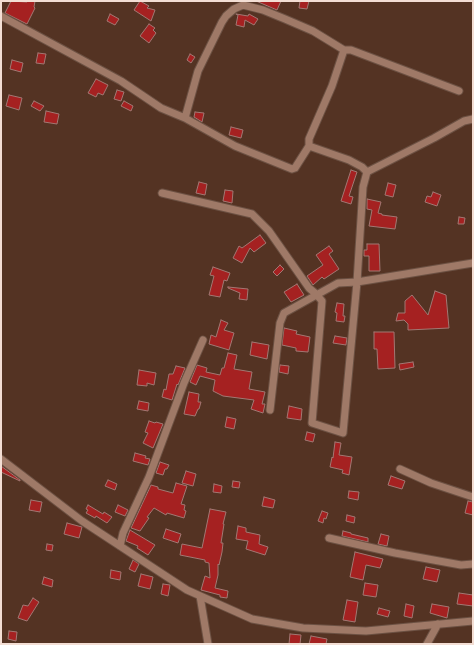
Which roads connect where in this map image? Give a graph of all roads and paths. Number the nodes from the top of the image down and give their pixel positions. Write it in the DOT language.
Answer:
graph roads {
  1 [pos="1,16"];
  2 [pos="344,50"];
  3 [pos="459,91"];
  4 [pos="185,118"];
  5 [pos="473,119"];
  6 [pos="309,146"];
  7 [pos="367,172"];
  8 [pos="162,193"];
  9 [pos="473,263"];
  10 [pos="357,282"];
  11 [pos="316,294"];
  12 [pos="203,340"];
  13 [pos="270,410"];
  14 [pos="1,460"];
  15 [pos="400,469"];
  16 [pos="473,497"];
  17 [pos="329,538"];
  18 [pos="120,546"];
  19 [pos="473,564"];
  20 [pos="200,596"];
  21 [pos="473,621"];
  22 [pos="438,624"];
  23 [pos="208,644"];
  24 [pos="427,644"];
  1 -- 4 [label="street"];
  2 -- 3 [label="street"];
  2 -- 4 [label="street"];
  2 -- 6 [label="street"];
  4 -- 6 [label="street"];
  5 -- 7 [label="street"];
  6 -- 7 [label="street"];
  7 -- 10 [label="street"];
  8 -- 11 [label="street"];
  9 -- 10 [label="street"];
  10 -- 11 [label="street"];
  10 -- 11 [label="street"];
  11 -- 13 [label="street"];
  12 -- 18 [label="street"];
  14 -- 18 [label="street"];
  15 -- 16 [label="street"];
  17 -- 19 [label="street"];
  18 -- 20 [label="street"];
  20 -- 22 [label="street"];
  20 -- 23 [label="street"];
  21 -- 22 [label="street"];
  22 -- 24 [label="street"];
}
